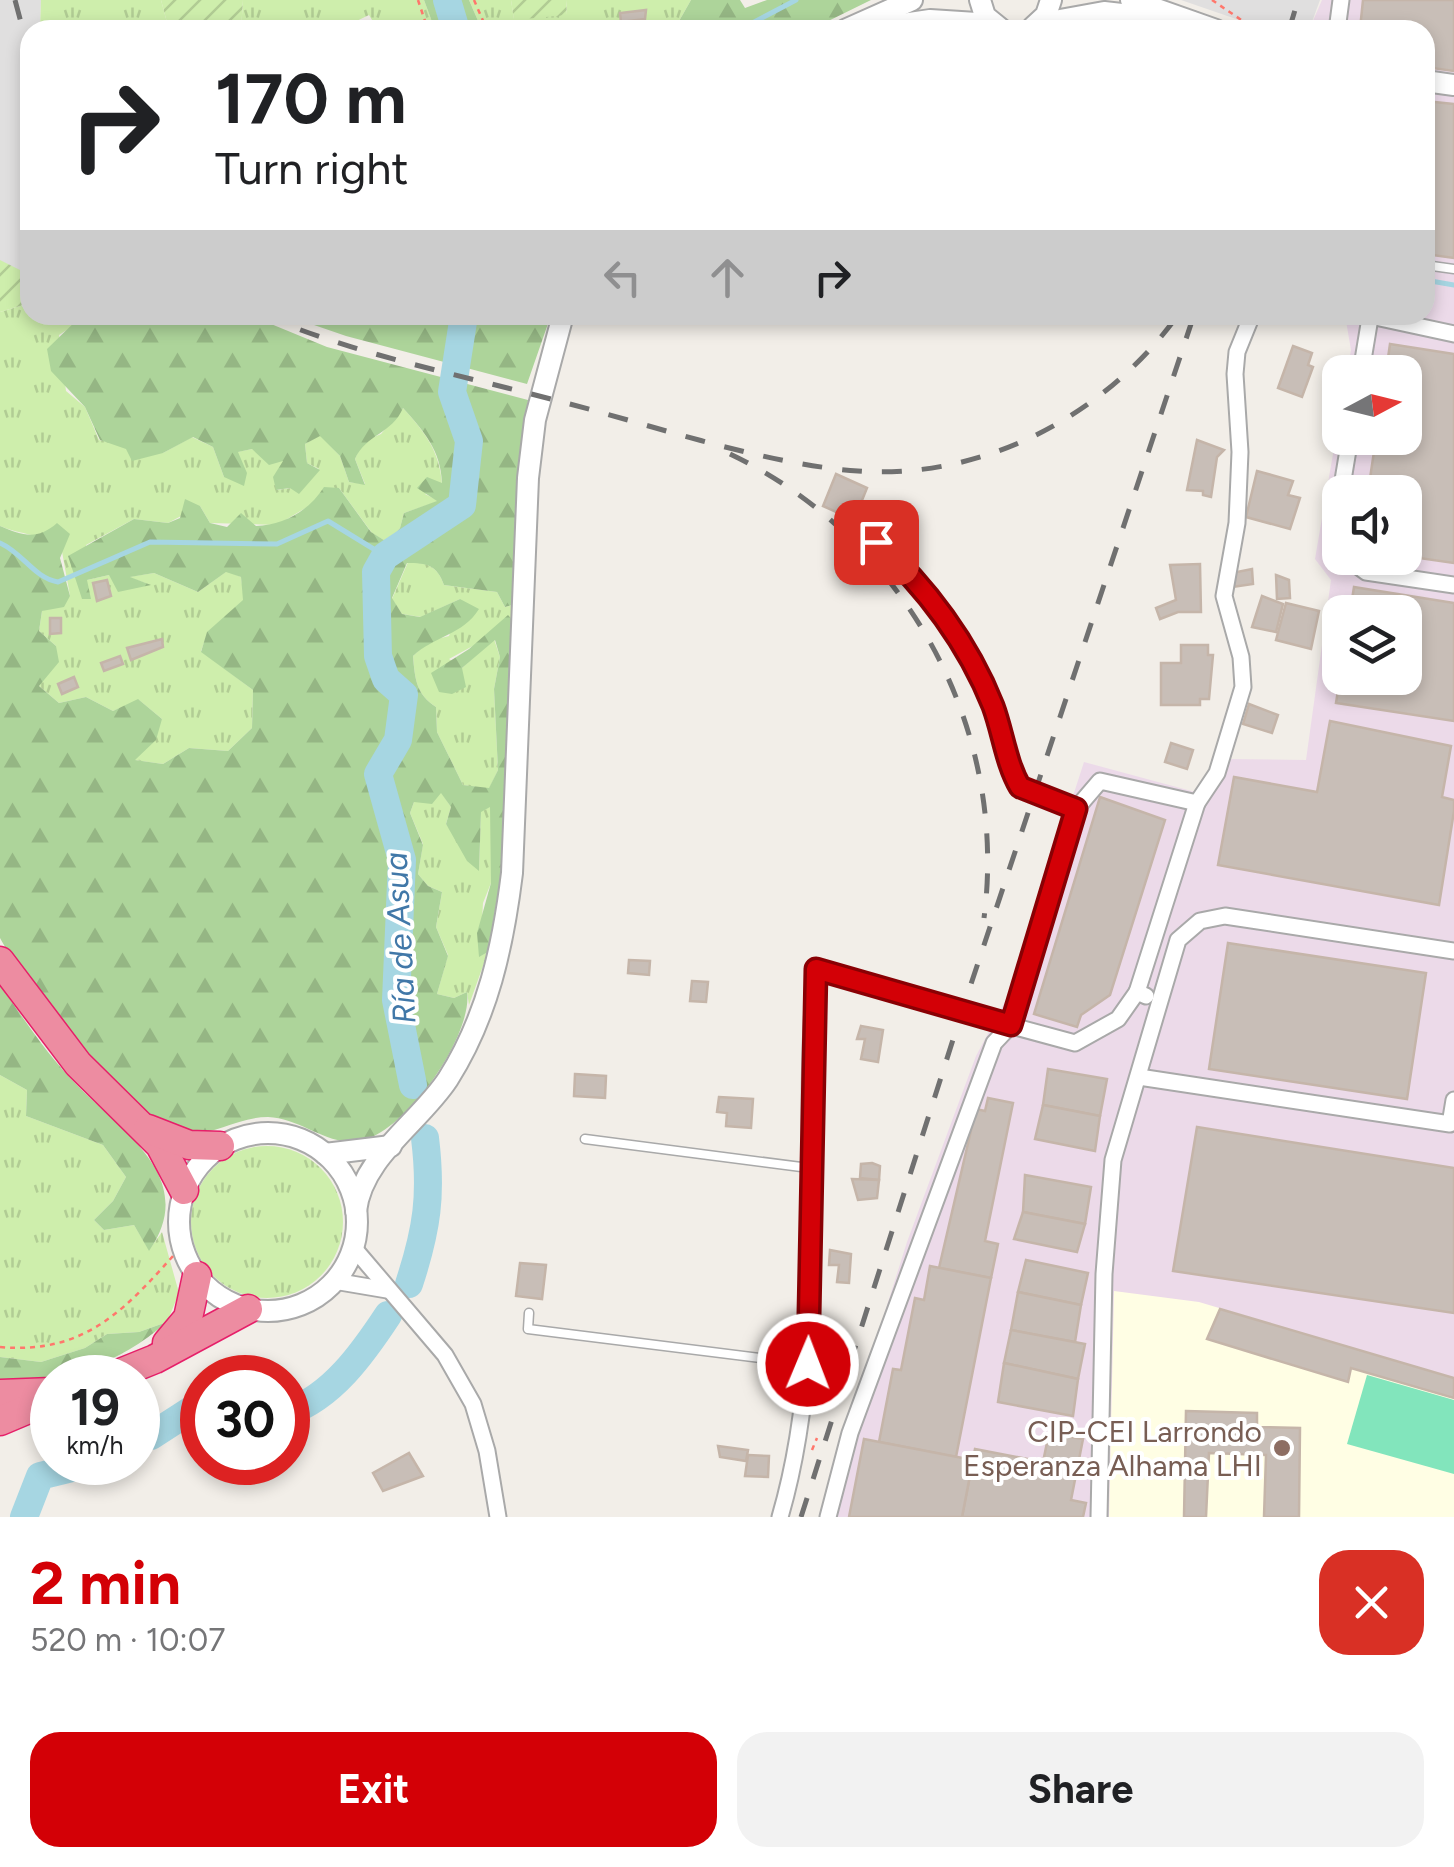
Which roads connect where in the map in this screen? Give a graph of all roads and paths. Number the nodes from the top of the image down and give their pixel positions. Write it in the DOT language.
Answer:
graph roads {
  1 [pos="912,0"];
  2 [pos="1131,0"];
  3 [pos="1212,0"];
  4 [pos="868,20"];
  5 [pos="1066,20"];
  6 [pos="1174,20"];
  7 [pos="1186,20"];
  8 [pos="1241,20"];
  9 [pos="560,325"];
  10 [pos="1248,325"];
  11 [pos="1367,325"];
  12 [pos="1411,325"];
  13 [pos="1454,334"];
  14 [pos="1363,355"];
  15 [pos="876,542"];
  16 [pos="1386,575"];
  17 [pos="1454,585"];
  18 [pos="1197,803"];
  19 [pos="1076,809"];
  20 [pos="1454,951"];
  21 [pos="0,961"];
  22 [pos="1137,992"];
  23 [pos="1157,1001"];
  24 [pos="1011,1025"];
  25 [pos="1139,1077"];
  26 [pos="1454,1100"];
  27 [pos="147,1128"];
  28 [pos="584,1139"];
  29 [pos="220,1146"];
  30 [pos="392,1146"];
  31 [pos="325,1154"];
  32 [pos="809,1168"];
  33 [pos="184,1190"];
  34 [pos="356,1211"];
  35 [pos="182,1246"];
  36 [pos="354,1246"];
  37 [pos="196,1276"];
  38 [pos="334,1281"];
  39 [pos="388,1290"];
  40 [pos="248,1309"];
  41 [pos="530,1313"];
  42 [pos="0,1347"];
  43 [pos="143,1355"];
  44 [pos="160,1357"];
  45 [pos="808,1364"];
  46 [pos="0,1394"];
  47 [pos="30,1395"];
  48 [pos="30,1406"];
  49 [pos="0,1421"];
  50 [pos="498,1517"];
  51 [pos="780,1517"];
  52 [pos="828,1517"];
  53 [pos="1099,1517"];
  1 -- 4 [label="street"];
  2 -- 7 [label="street"];
  3 -- 8 [label="path"];
  5 -- 6 [label="street"];
  9 -- 30 [label="street"];
  10 -- 18 [label="street"];
  11 -- 14 [label="street"];
  12 -- 13 [label="street"];
  15 -- 19 [label="lane, bridge"];
  16 -- 17 [label="street"];
  18 -- 19 [label="street"];
  18 -- 22 [label="street"];
  19 -- 24 [label="street"];
  20 -- 23 [label="street"];
  21 -- 27 [label="highway"];
  22 -- 23 [label="street"];
  22 -- 24 [label="street"];
  23 -- 25 [label="street"];
  24 -- 32 [label="street, bridge"];
  24 -- 52 [label="street"];
  25 -- 26 [label="street"];
  25 -- 53 [label="street"];
  27 -- 29 [label="highway"];
  27 -- 33 [label="highway"];
  28 -- 32 [label="lane"];
  29 -- 31 [label="street"];
  29 -- 33 [label="street"];
  30 -- 31 [label="street"];
  30 -- 34 [label="street"];
  31 -- 34 [label="street"];
  32 -- 45 [label="street"];
  33 -- 35 [label="street"];
  34 -- 36 [label="street"];
  35 -- 37 [label="street"];
  35 -- 42 [label="path"];
  36 -- 38 [label="street"];
  36 -- 39 [label="street"];
  37 -- 40 [label="street"];
  37 -- 43 [label="highway"];
  38 -- 39 [label="street"];
  38 -- 40 [label="street"];
  39 -- 50 [label="street"];
  40 -- 44 [label="highway"];
  41 -- 45 [label="lane"];
  45 -- 51 [label="street"];
  46 -- 47 [label="highway"];
  48 -- 49 [label="highway"];
}
